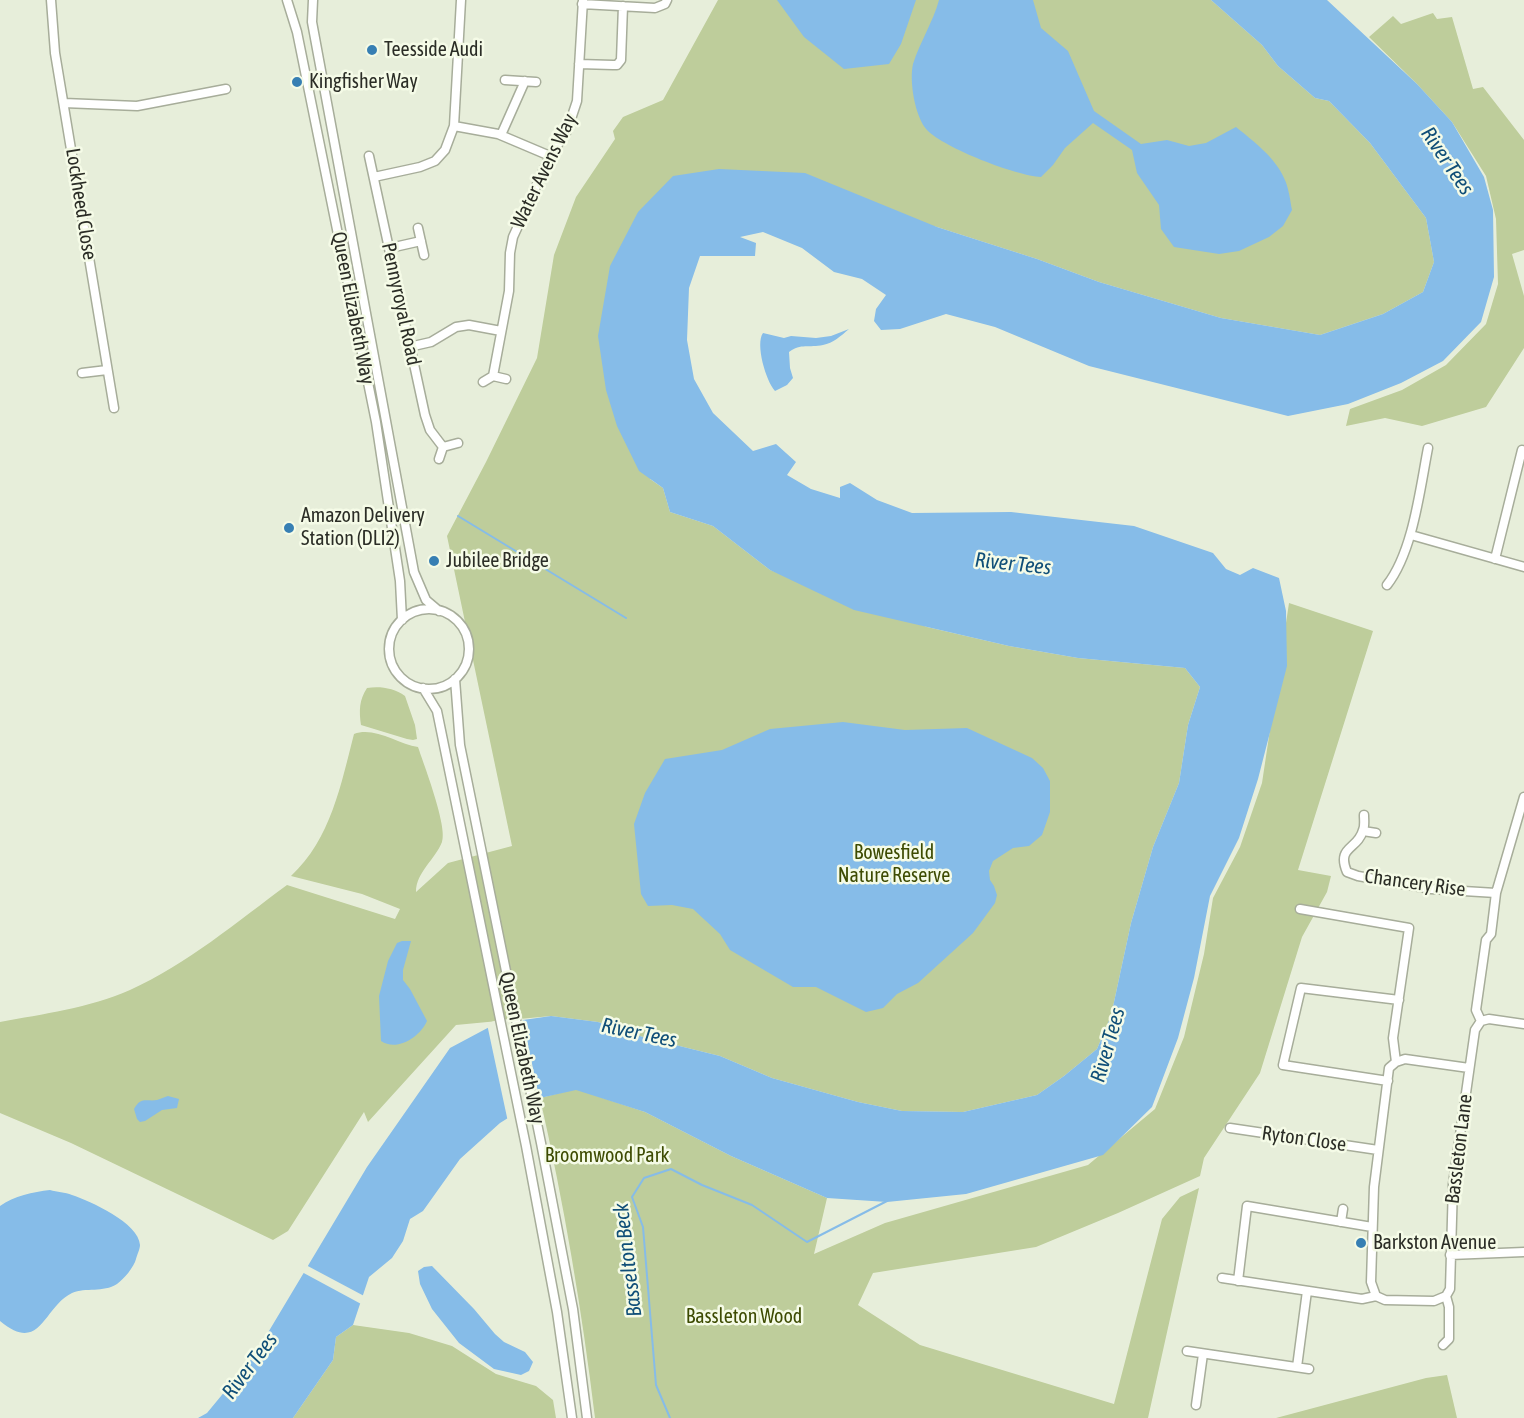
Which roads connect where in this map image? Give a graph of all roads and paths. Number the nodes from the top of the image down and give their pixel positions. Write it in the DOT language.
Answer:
graph roads {
  1 [pos="51,0"];
  2 [pos="287,0"];
  3 [pos="313,0"];
  4 [pos="461,0"];
  5 [pos="668,0"];
  6 [pos="583,2"];
  7 [pos="623,6"];
  8 [pos="579,64"];
  9 [pos="505,80"];
  10 [pos="525,81"];
  11 [pos="536,82"];
  12 [pos="226,89"];
  13 [pos="64,103"];
  14 [pos="454,126"];
  15 [pos="501,135"];
  16 [pos="369,156"];
  17 [pos="550,156"];
  18 [pos="374,177"];
  19 [pos="418,228"];
  20 [pos="421,241"];
  21 [pos="390,248"];
  22 [pos="424,255"];
  23 [pos="501,331"];
  24 [pos="409,347"];
  25 [pos="108,370"];
  26 [pos="82,373"];
  27 [pos="493,376"];
  28 [pos="507,379"];
  29 [pos="483,382"];
  30 [pos="114,408"];
  31 [pos="458,443"];
  32 [pos="443,447"];
  33 [pos="1428,448"];
  34 [pos="1522,450"];
  35 [pos="439,459"];
  36 [pos="1411,535"];
  37 [pos="1495,559"];
  38 [pos="1524,567"];
  39 [pos="1387,585"];
  40 [pos="439,611"];
  41 [pos="402,620"];
  42 [pos="455,679"];
  43 [pos="423,688"];
  44 [pos="1524,797"];
  45 [pos="1364,815"];
  46 [pos="1363,831"];
  47 [pos="1376,833"];
  48 [pos="1496,893"];
  49 [pos="1300,909"];
  50 [pos="1399,1000"];
  51 [pos="1481,1021"];
  52 [pos="1524,1024"];
  53 [pos="1396,1062"];
  54 [pos="1469,1068"];
  55 [pos="1388,1081"];
  56 [pos="1230,1128"];
  57 [pos="1378,1150"];
  58 [pos="1343,1209"];
  59 [pos="1341,1222"];
  60 [pos="1372,1227"];
  61 [pos="1524,1252"];
  62 [pos="1450,1255"];
  63 [pos="1222,1278"];
  64 [pos="1238,1281"];
  65 [pos="1307,1291"];
  66 [pos="1376,1296"];
  67 [pos="1446,1296"];
  68 [pos="1443,1345"];
  69 [pos="1187,1352"];
  70 [pos="1203,1354"];
  71 [pos="1297,1367"];
  72 [pos="1309,1369"];
  73 [pos="1196,1405"];
  74 [pos="572,1418"];
  75 [pos="586,1418"];
  1 -- 13 [label="street, Lockheed Close"];
  2 -- 41 [label="street, Queen Elizabeth Way"];
  3 -- 40 [label="street, Queen Elizabeth Way"];
  4 -- 14 [label="street"];
  5 -- 7 [label="street"];
  6 -- 7 [label="street"];
  6 -- 8 [label="street, Water Avens Way"];
  7 -- 8 [label="street"];
  8 -- 17 [label="street, Water Avens Way"];
  9 -- 10 [label="street"];
  10 -- 11 [label="street"];
  10 -- 15 [label="street"];
  12 -- 13 [label="street"];
  13 -- 25 [label="street, Lockheed Close"];
  14 -- 15 [label="street"];
  14 -- 18 [label="street"];
  15 -- 17 [label="street"];
  16 -- 18 [label="street, Pennyroyal Road"];
  17 -- 23 [label="street, Water Avens Way"];
  18 -- 21 [label="street, Pennyroyal Road"];
  19 -- 20 [label="street"];
  20 -- 21 [label="street"];
  20 -- 22 [label="street"];
  21 -- 24 [label="street, Pennyroyal Road"];
  23 -- 24 [label="street"];
  23 -- 27 [label="street, Water Avens Way"];
  24 -- 32 [label="street, Pennyroyal Road"];
  25 -- 26 [label="street"];
  25 -- 30 [label="street, Lockheed Close"];
  27 -- 28 [label="street"];
  27 -- 29 [label="street"];
  31 -- 32 [label="street"];
  32 -- 35 [label="street"];
  33 -- 36 [label="street"];
  34 -- 37 [label="street"];
  36 -- 37 [label="street"];
  36 -- 39 [label="street"];
  37 -- 38 [label="street"];
  40 -- 41 [label="street"];
  40 -- 42 [label="street"];
  41 -- 43 [label="street"];
  42 -- 43 [label="street"];
  42 -- 75 [label="street, Queen Elizabeth Way"];
  43 -- 74 [label="street, Queen Elizabeth Way"];
  44 -- 48 [label="street, Bassleton Lane"];
  45 -- 46 [label="street"];
  46 -- 47 [label="street"];
  46 -- 48 [label="street, Chancery Rise"];
  48 -- 51 [label="street, Bassleton Lane"];
  49 -- 50 [label="street"];
  50 -- 53 [label="street"];
  50 -- 55 [label="street"];
  51 -- 52 [label="street"];
  51 -- 54 [label="street, Bassleton Lane"];
  53 -- 54 [label="street"];
  53 -- 55 [label="street"];
  54 -- 62 [label="street, Bassleton Lane"];
  55 -- 57 [label="street"];
  56 -- 57 [label="street, Ryton Close"];
  57 -- 60 [label="street"];
  58 -- 59 [label="street"];
  59 -- 60 [label="street"];
  59 -- 64 [label="street"];
  60 -- 66 [label="street"];
  61 -- 62 [label="street"];
  62 -- 67 [label="street, Bassleton Lane"];
  63 -- 64 [label="street"];
  64 -- 65 [label="street"];
  65 -- 66 [label="street"];
  65 -- 71 [label="street"];
  66 -- 67 [label="street"];
  67 -- 68 [label="street, Bassleton Lane"];
  69 -- 70 [label="street"];
  70 -- 71 [label="street"];
  70 -- 73 [label="street"];
  71 -- 72 [label="street"];
}
